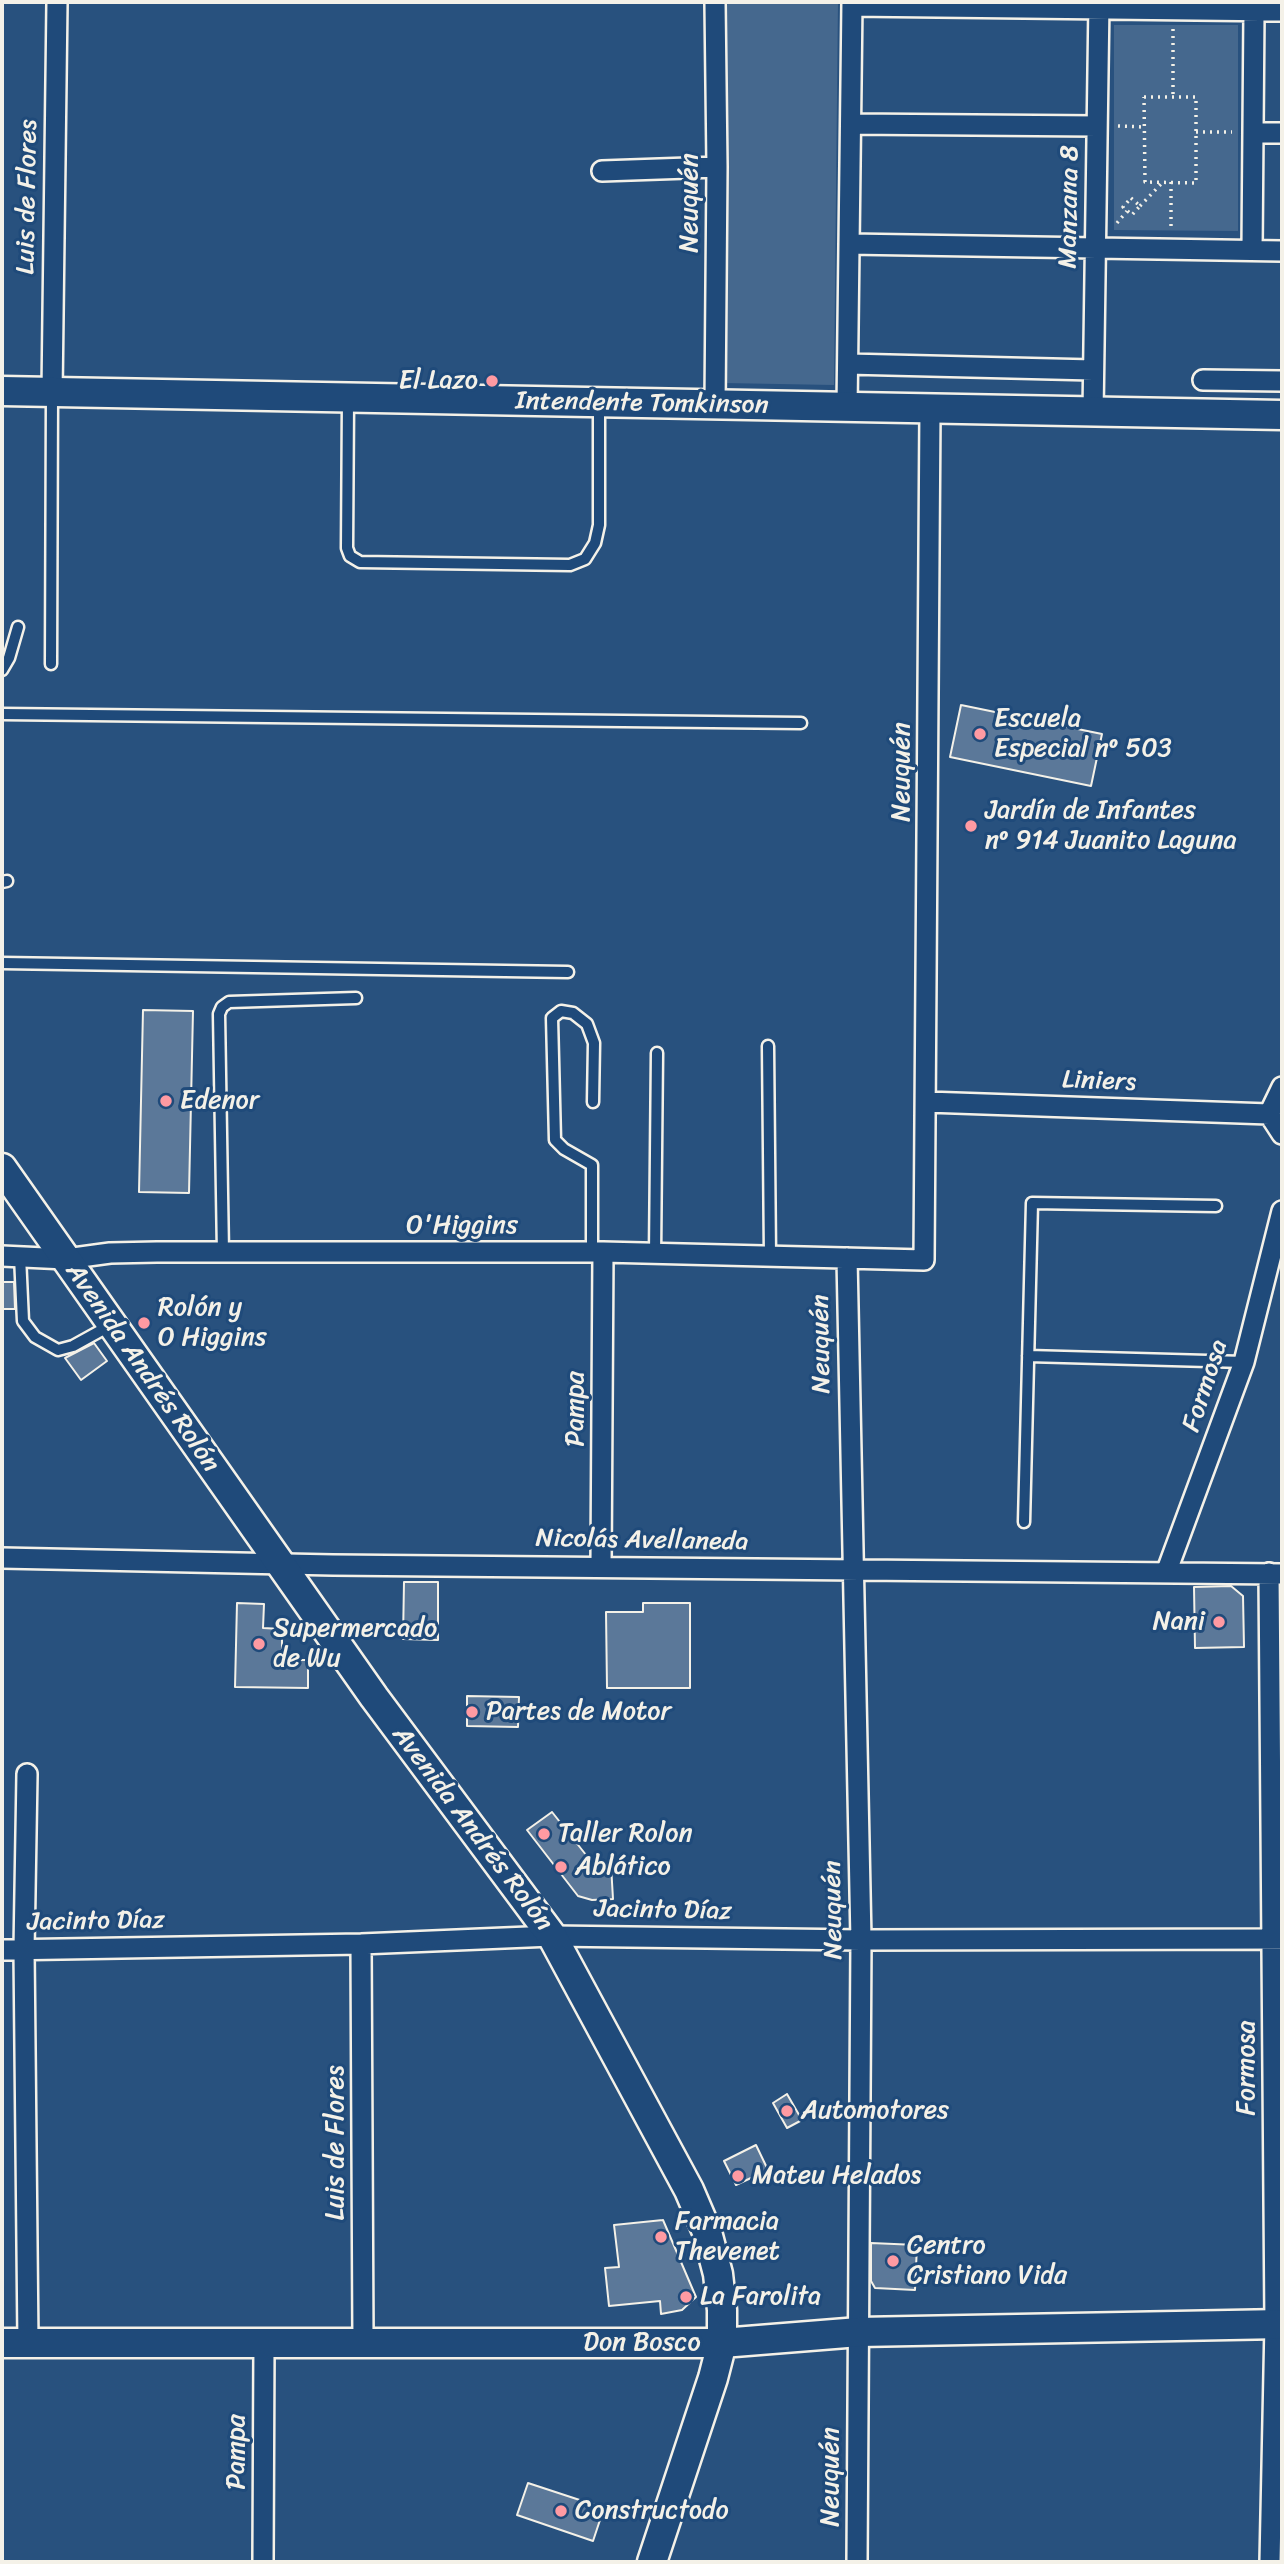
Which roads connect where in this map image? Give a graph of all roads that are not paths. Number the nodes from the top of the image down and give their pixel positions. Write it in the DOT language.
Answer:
graph roads {
  1 [pos="57,2"];
  2 [pos="715,2"];
  3 [pos="852,4"];
  4 [pos="1099,5"];
  5 [pos="1254,11"];
  6 [pos="1282,11"];
  7 [pos="851,124"];
  8 [pos="1097,126"];
  9 [pos="1253,133"];
  10 [pos="1282,133"];
  11 [pos="717,167"];
  12 [pos="602,170"];
  13 [pos="849,244"];
  14 [pos="1095,247"];
  15 [pos="1252,250"];
  16 [pos="1282,251"];
  17 [pos="848,364"];
  18 [pos="1093,370"];
  19 [pos="1203,380"];
  20 [pos="1282,381"];
  21 [pos="2,391"];
  22 [pos="52,393"];
  23 [pos="348,397"];
  24 [pos="599,403"];
  25 [pos="715,405"];
  26 [pos="847,409"];
  27 [pos="930,410"];
  28 [pos="1093,413"];
  29 [pos="1282,415"];
  30 [pos="18,627"];
  31 [pos="51,664"];
  32 [pos="2,670"];
  33 [pos="2,715"];
  34 [pos="801,723"];
  35 [pos="2,963"];
  36 [pos="568,972"];
  37 [pos="356,998"];
  38 [pos="768,1046"];
  39 [pos="657,1054"];
  40 [pos="1282,1087"];
  41 [pos="593,1102"];
  42 [pos="927,1102"];
  43 [pos="1269,1114"];
  44 [pos="1282,1134"];
  45 [pos="2,1168"];
  46 [pos="1216,1206"];
  47 [pos="1282,1210"];
  48 [pos="597,1252"];
  49 [pos="223,1253"];
  50 [pos="654,1254"];
  51 [pos="11,1256"];
  52 [pos="769,1256"];
  53 [pos="847,1258"];
  54 [pos="66,1259"];
  55 [pos="924,1260"];
  56 [pos="112,1325"];
  57 [pos="1028,1356"];
  58 [pos="1244,1362"];
  59 [pos="1024,1522"];
  60 [pos="2,1558"];
  61 [pos="279,1563"];
  62 [pos="601,1566"];
  63 [pos="853,1569"];
  64 [pos="1166,1573"];
  65 [pos="1275,1574"];
  66 [pos="27,1774"];
  67 [pos="552,1936"];
  68 [pos="1277,1939"];
  69 [pos="861,1940"];
  70 [pos="361,1944"];
  71 [pos="2,1950"];
  72 [pos="24,1950"];
  73 [pos="1279,2324"];
  74 [pos="859,2333"];
  75 [pos="264,2342"];
  76 [pos="363,2342"];
  77 [pos="15,2343"];
  78 [pos="722,2343"];
  79 [pos="263,2562"];
  80 [pos="652,2562"];
  81 [pos="857,2562"];
  82 [pos="1270,2562"];
  1 -- 22 [label="street, Luis de Flores"];
  2 -- 11 [label="street, Neuquén"];
  3 -- 4 [label="street"];
  3 -- 7 [label="street"];
  4 -- 5 [label="street"];
  4 -- 8 [label="street, Manzana 8"];
  5 -- 6 [label="street"];
  5 -- 9 [label="street"];
  7 -- 8 [label="street"];
  7 -- 13 [label="street"];
  8 -- 14 [label="street, Manzana 8"];
  9 -- 10 [label="street"];
  9 -- 15 [label="street"];
  11 -- 12 [label="street"];
  11 -- 25 [label="street, Neuquén"];
  13 -- 14 [label="street"];
  13 -- 17 [label="street"];
  14 -- 15 [label="street"];
  14 -- 18 [label="street, Manzana 8"];
  15 -- 16 [label="street"];
  17 -- 18 [label="street"];
  17 -- 26 [label="street"];
  18 -- 28 [label="street, Manzana 8"];
  19 -- 20 [label="street"];
  21 -- 22 [label="street, Intendente Tomkinson"];
  22 -- 23 [label="street, Intendente Tomkinson"];
  22 -- 31 [label="lane"];
  23 -- 24 [label="street, Intendente Tomkinson"];
  23 -- 24 [label="lane"];
  24 -- 25 [label="street, Intendente Tomkinson"];
  25 -- 26 [label="street, Intendente Tomkinson"];
  26 -- 27 [label="street, Intendente Tomkinson"];
  27 -- 28 [label="street, Intendente Tomkinson"];
  27 -- 42 [label="street, Neuquén"];
  28 -- 29 [label="street, Intendente Tomkinson"];
  30 -- 32 [label="lane"];
  33 -- 34 [label="lane"];
  35 -- 36 [label="lane"];
  37 -- 49 [label="lane"];
  38 -- 52 [label="lane"];
  39 -- 50 [label="lane"];
  40 -- 43 [label="street"];
  41 -- 48 [label="lane"];
  42 -- 43 [label="street, Liniers"];
  42 -- 55 [label="street, Neuquén"];
  43 -- 44 [label="street"];
  45 -- 54 [label="street, Avenida Andrés Rolón"];
  46 -- 57 [label="lane"];
  47 -- 58 [label="street, Formosa"];
  48 -- 49 [label="street, O'Higgins"];
  48 -- 50 [label="street, O'Higgins"];
  48 -- 62 [label="street, Pampa"];
  49 -- 54 [label="street, O'Higgins"];
  50 -- 52 [label="street, O'Higgins"];
  51 -- 54 [label="street, O'Higgins"];
  51 -- 56 [label="lane"];
  52 -- 53 [label="street, O'Higgins"];
  53 -- 55 [label="street, O'Higgins"];
  53 -- 63 [label="street, Neuquén"];
  54 -- 56 [label="street, Avenida Andrés Rolón"];
  56 -- 61 [label="street, Avenida Andrés Rolón"];
  57 -- 58 [label="lane"];
  57 -- 59 [label="lane"];
  58 -- 64 [label="street, Formosa"];
  60 -- 61 [label="street, Nicolás Avellaneda"];
  61 -- 62 [label="street, Nicolás Avellaneda"];
  61 -- 67 [label="street, Avenida Andrés Rolón"];
  62 -- 63 [label="street, Nicolás Avellaneda"];
  63 -- 64 [label="street, Nicolás Avellaneda"];
  63 -- 69 [label="street, Neuquén"];
  64 -- 65 [label="street, Nicolás Avellaneda"];
  65 -- 68 [label="street, Formosa"];
  66 -- 72 [label="street"];
  67 -- 69 [label="street, Jacinto Díaz"];
  67 -- 70 [label="street, Jacinto Díaz"];
  67 -- 78 [label="street, Avenida Andrés Rolón"];
  68 -- 69 [label="street, Jacinto Díaz"];
  68 -- 73 [label="street, Formosa"];
  69 -- 74 [label="street, Neuquén"];
  70 -- 72 [label="street, Jacinto Díaz"];
  70 -- 76 [label="street, Luis de Flores"];
  71 -- 72 [label="street, Jacinto Díaz"];
  72 -- 77 [label="street"];
  73 -- 74 [label="street, Don Bosco"];
  73 -- 82 [label="street, Formosa"];
  74 -- 78 [label="street, Don Bosco"];
  74 -- 81 [label="street, Neuquén"];
  75 -- 76 [label="street, Don Bosco"];
  75 -- 77 [label="street, Don Bosco"];
  75 -- 79 [label="street, Pampa"];
  76 -- 78 [label="street, Don Bosco"];
  78 -- 80 [label="street, Avenida Andrés Rolón"];
}
